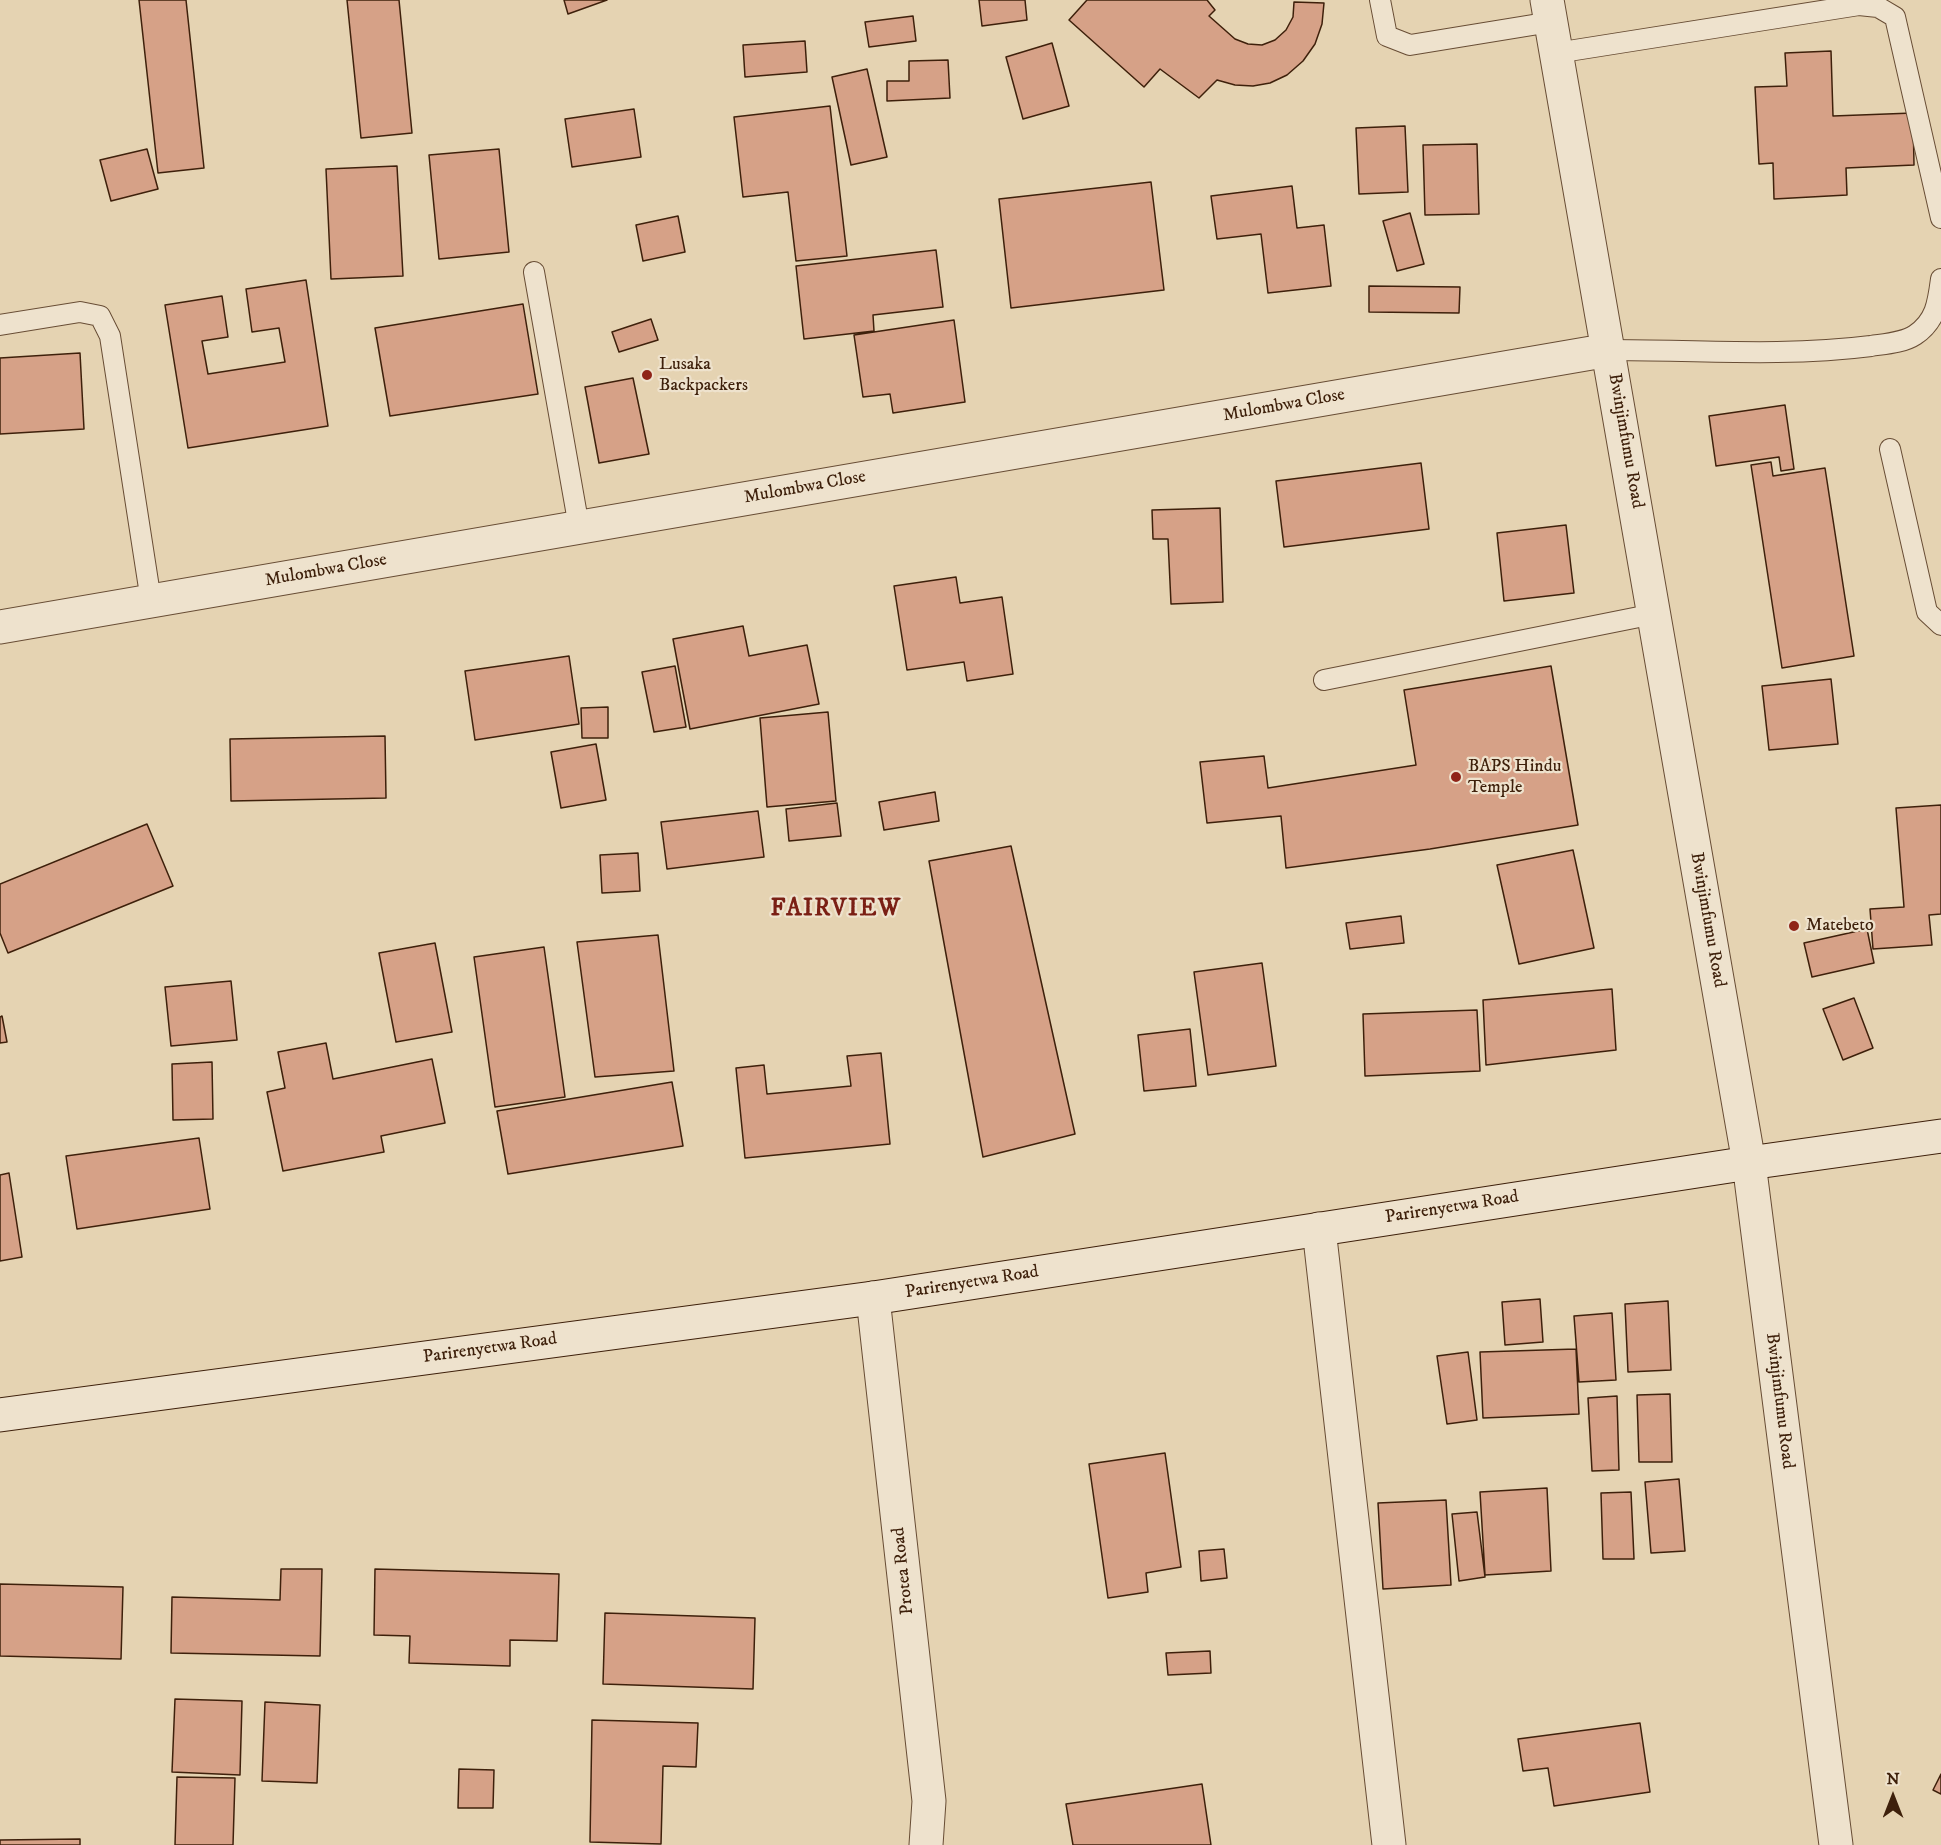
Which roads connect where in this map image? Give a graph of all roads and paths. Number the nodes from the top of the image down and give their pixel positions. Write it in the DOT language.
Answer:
graph roads {
  1 [pos="1380,0"];
  2 [pos="1551,25"];
  3 [pos="1941,218"];
  4 [pos="534,272"];
  5 [pos="1941,279"];
  6 [pos="0,325"];
  7 [pos="1609,350"];
  8 [pos="1890,449"];
  9 [pos="579,527"];
  10 [pos="152,600"];
  11 [pos="1654,615"];
  12 [pos="1941,626"];
  13 [pos="0,627"];
  14 [pos="1324,680"];
  15 [pos="1941,1136"];
  16 [pos="1749,1163"];
  17 [pos="1319,1229"];
  18 [pos="873,1298"];
  19 [pos="0,1415"];
  20 [pos="926,1845"];
  21 [pos="1389,1845"];
  22 [pos="1836,1845"];
  1 -- 2 [label="lane"];
  2 -- 3 [label="lane"];
  2 -- 7 [label="street, Bwinjimfumu Road"];
  4 -- 9 [label="lane"];
  5 -- 7 [label="lane"];
  6 -- 10 [label="lane"];
  7 -- 9 [label="street, Mulombwa Close"];
  7 -- 11 [label="street, Bwinjimfumu Road"];
  8 -- 12 [label="lane"];
  9 -- 10 [label="street, Mulombwa Close"];
  10 -- 13 [label="street, Mulombwa Close"];
  11 -- 14 [label="lane"];
  11 -- 16 [label="street, Bwinjimfumu Road"];
  15 -- 16 [label="street, Parirenyetwa Road"];
  16 -- 17 [label="street, Parirenyetwa Road"];
  16 -- 22 [label="street, Bwinjimfumu Road"];
  17 -- 18 [label="street, Parirenyetwa Road"];
  17 -- 21 [label="street"];
  18 -- 19 [label="street, Parirenyetwa Road"];
  18 -- 20 [label="street, Protea Road"];
}
